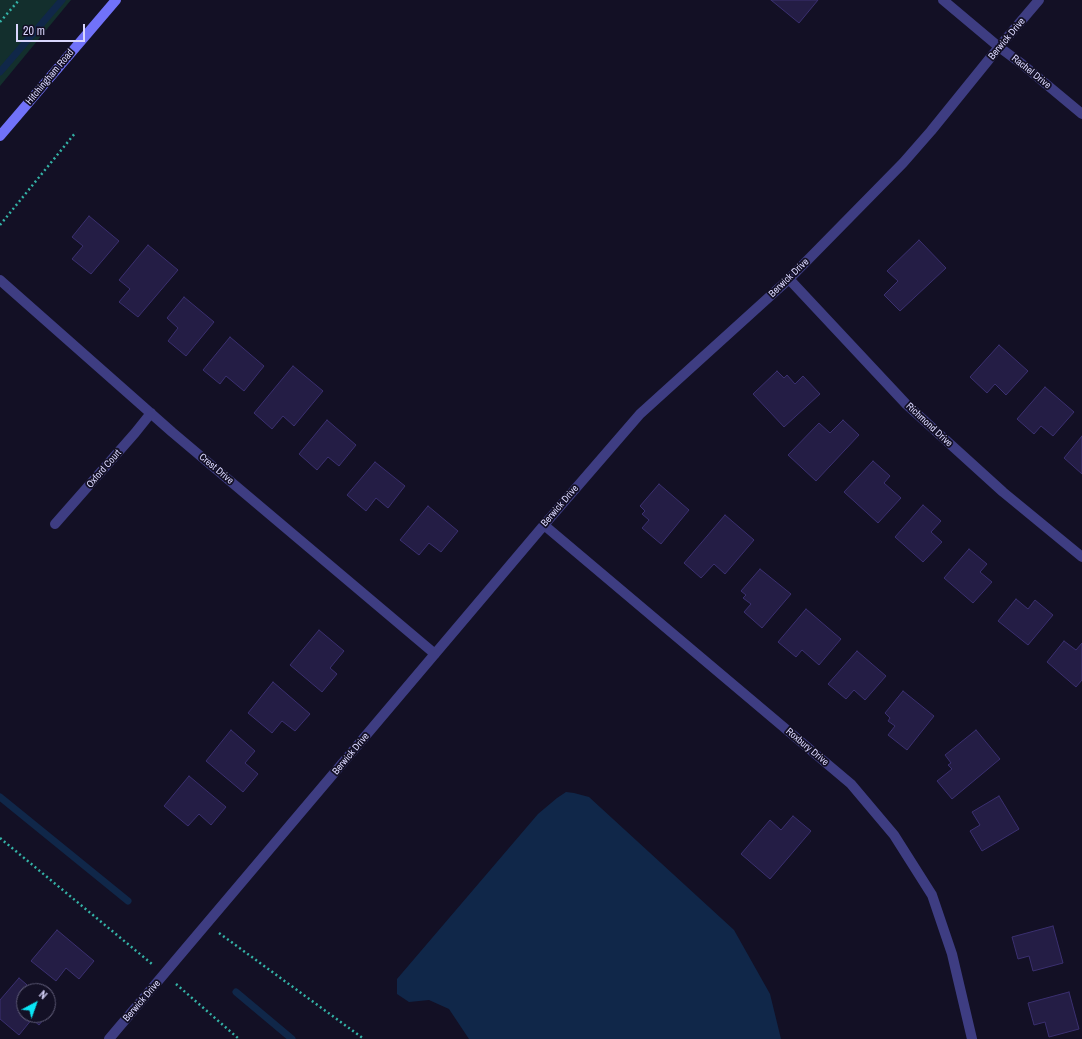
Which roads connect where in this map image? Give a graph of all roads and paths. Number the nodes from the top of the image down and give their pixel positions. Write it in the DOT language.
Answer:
graph roads {
  1 [pos="20,0"];
  2 [pos="116,0"];
  3 [pos="943,0"];
  4 [pos="1039,0"];
  5 [pos="0,22"];
  6 [pos="1000,47"];
  7 [pos="1082,114"];
  8 [pos="76,132"];
  9 [pos="0,136"];
  10 [pos="0,224"];
  11 [pos="789,279"];
  12 [pos="0,280"];
  13 [pos="151,413"];
  14 [pos="55,524"];
  15 [pos="544,525"];
  16 [pos="1082,557"];
  17 [pos="435,654"];
  18 [pos="0,838"];
  19 [pos="207,924"];
  20 [pos="164,974"];
  21 [pos="109,1039"];
  22 [pos="239,1039"];
  23 [pos="364,1039"];
  24 [pos="972,1039"];
  1 -- 5 [label="path"];
  2 -- 9 [label="street, Hitchingham Road"];
  3 -- 6 [label="street, Rachel Drive"];
  4 -- 6 [label="street, Berwick Drive"];
  6 -- 7 [label="street, Rachel Drive"];
  6 -- 11 [label="street, Berwick Drive"];
  8 -- 10 [label="path"];
  11 -- 15 [label="street, Berwick Drive"];
  11 -- 16 [label="street, Richmond Drive"];
  12 -- 13 [label="street, Crest Drive"];
  13 -- 14 [label="street, Oxford Court"];
  13 -- 17 [label="street, Crest Drive"];
  15 -- 17 [label="street, Berwick Drive"];
  15 -- 24 [label="street, Roxbury Drive"];
  17 -- 19 [label="street, Berwick Drive"];
  18 -- 20 [label="path"];
  19 -- 20 [label="street, Berwick Drive"];
  19 -- 23 [label="path"];
  20 -- 21 [label="street, Berwick Drive"];
  20 -- 22 [label="path"];
}
